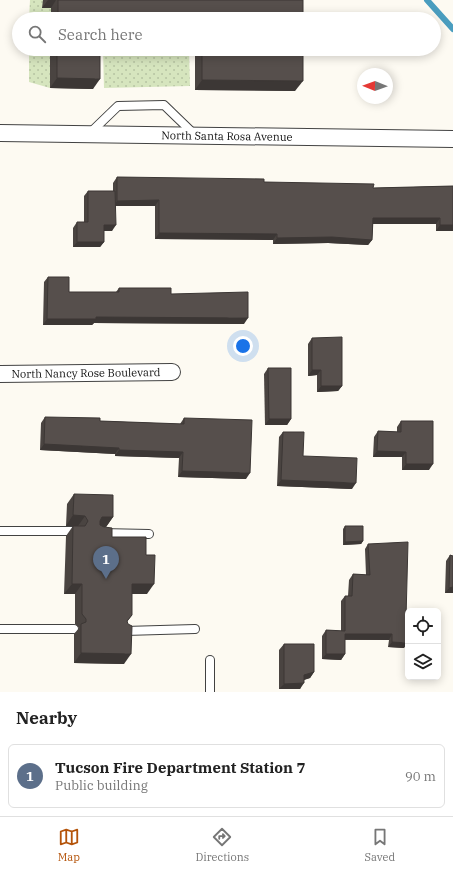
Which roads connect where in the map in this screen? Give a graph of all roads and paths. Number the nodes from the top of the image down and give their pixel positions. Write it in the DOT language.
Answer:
graph roads {
  1 [pos="0,134"];
  2 [pos="89,134"];
  3 [pos="196,135"];
  4 [pos="453,139"];
  5 [pos="172,372"];
  6 [pos="0,374"];
  7 [pos="0,531"];
  8 [pos="76,532"];
  9 [pos="98,532"];
  10 [pos="149,534"];
  11 [pos="0,629"];
  12 [pos="74,629"];
  13 [pos="195,629"];
  14 [pos="125,631"];
  15 [pos="210,660"];
  16 [pos="210,692"];
  1 -- 2 [label="street, North Santa Rosa Avenue"];
  2 -- 3 [label="street, North Santa Rosa Avenue"];
  2 -- 3 [label="lane"];
  3 -- 4 [label="street, North Santa Rosa Avenue"];
  5 -- 6 [label="street, North Nancy Rose Boulevard"];
  7 -- 8 [label="lane"];
  9 -- 10 [label="lane"];
  11 -- 12 [label="lane"];
  13 -- 14 [label="lane"];
  15 -- 16 [label="lane"];
}
